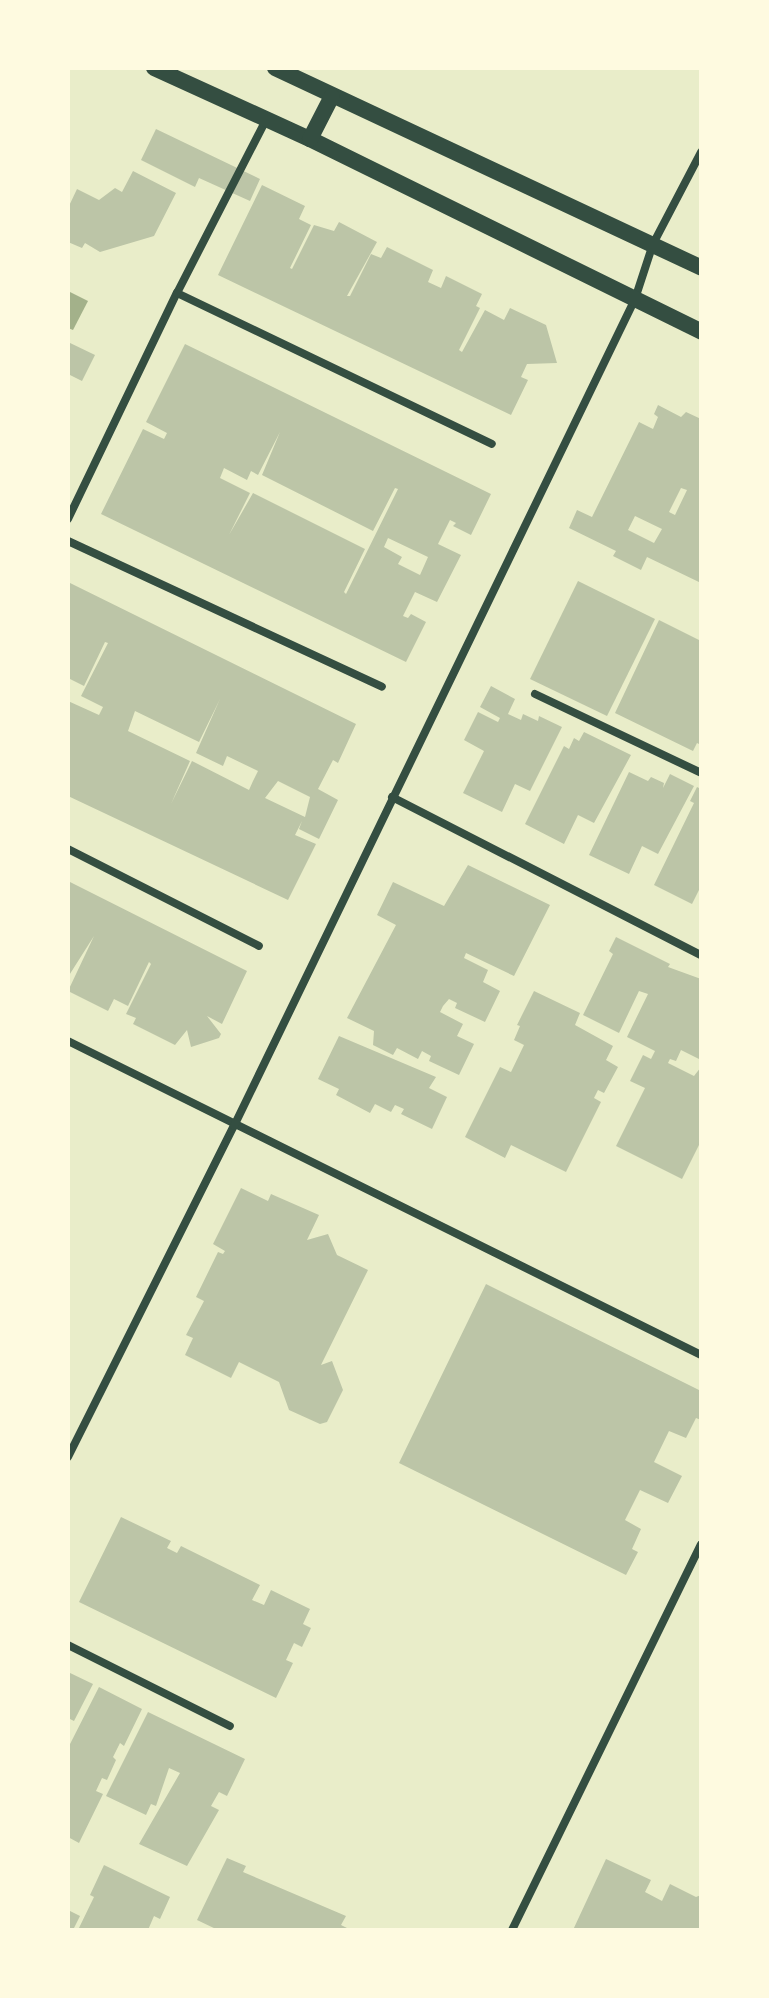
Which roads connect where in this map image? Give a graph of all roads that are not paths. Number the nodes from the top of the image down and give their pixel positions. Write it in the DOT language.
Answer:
graph roads {
  1 [pos="154,68"];
  2 [pos="275,68"];
  3 [pos="332,96"];
  4 [pos="266,120"];
  5 [pos="310,139"];
  6 [pos="701,152"];
  7 [pos="653,244"];
  8 [pos="701,268"];
  9 [pos="177,293"];
  10 [pos="635,299"];
  11 [pos="701,331"];
  12 [pos="492,444"];
  13 [pos="68,519"];
  14 [pos="68,541"];
  15 [pos="382,687"];
  16 [pos="535,694"];
  17 [pos="701,773"];
  18 [pos="392,797"];
  19 [pos="68,849"];
  20 [pos="259,946"];
  21 [pos="701,955"];
  22 [pos="68,1041"];
  23 [pos="234,1126"];
  24 [pos="701,1355"];
  25 [pos="68,1457"];
  26 [pos="701,1545"];
  27 [pos="68,1645"];
  28 [pos="230,1726"];
  29 [pos="512,1930"];
  1 -- 4 [label="main road"];
  2 -- 3 [label="main road"];
  3 -- 5 [label="main road"];
  3 -- 7 [label="main road"];
  4 -- 5 [label="main road"];
  4 -- 9 [label="street"];
  5 -- 10 [label="main road"];
  6 -- 7 [label="street"];
  7 -- 8 [label="main road"];
  7 -- 10 [label="street"];
  9 -- 12 [label="street"];
  9 -- 13 [label="street"];
  10 -- 11 [label="main road"];
  10 -- 18 [label="street"];
  14 -- 15 [label="street"];
  16 -- 17 [label="street"];
  18 -- 21 [label="street"];
  18 -- 23 [label="street"];
  19 -- 20 [label="street"];
  22 -- 23 [label="street"];
  23 -- 24 [label="street"];
  23 -- 25 [label="street"];
  26 -- 29 [label="street"];
  27 -- 28 [label="street"];
}
